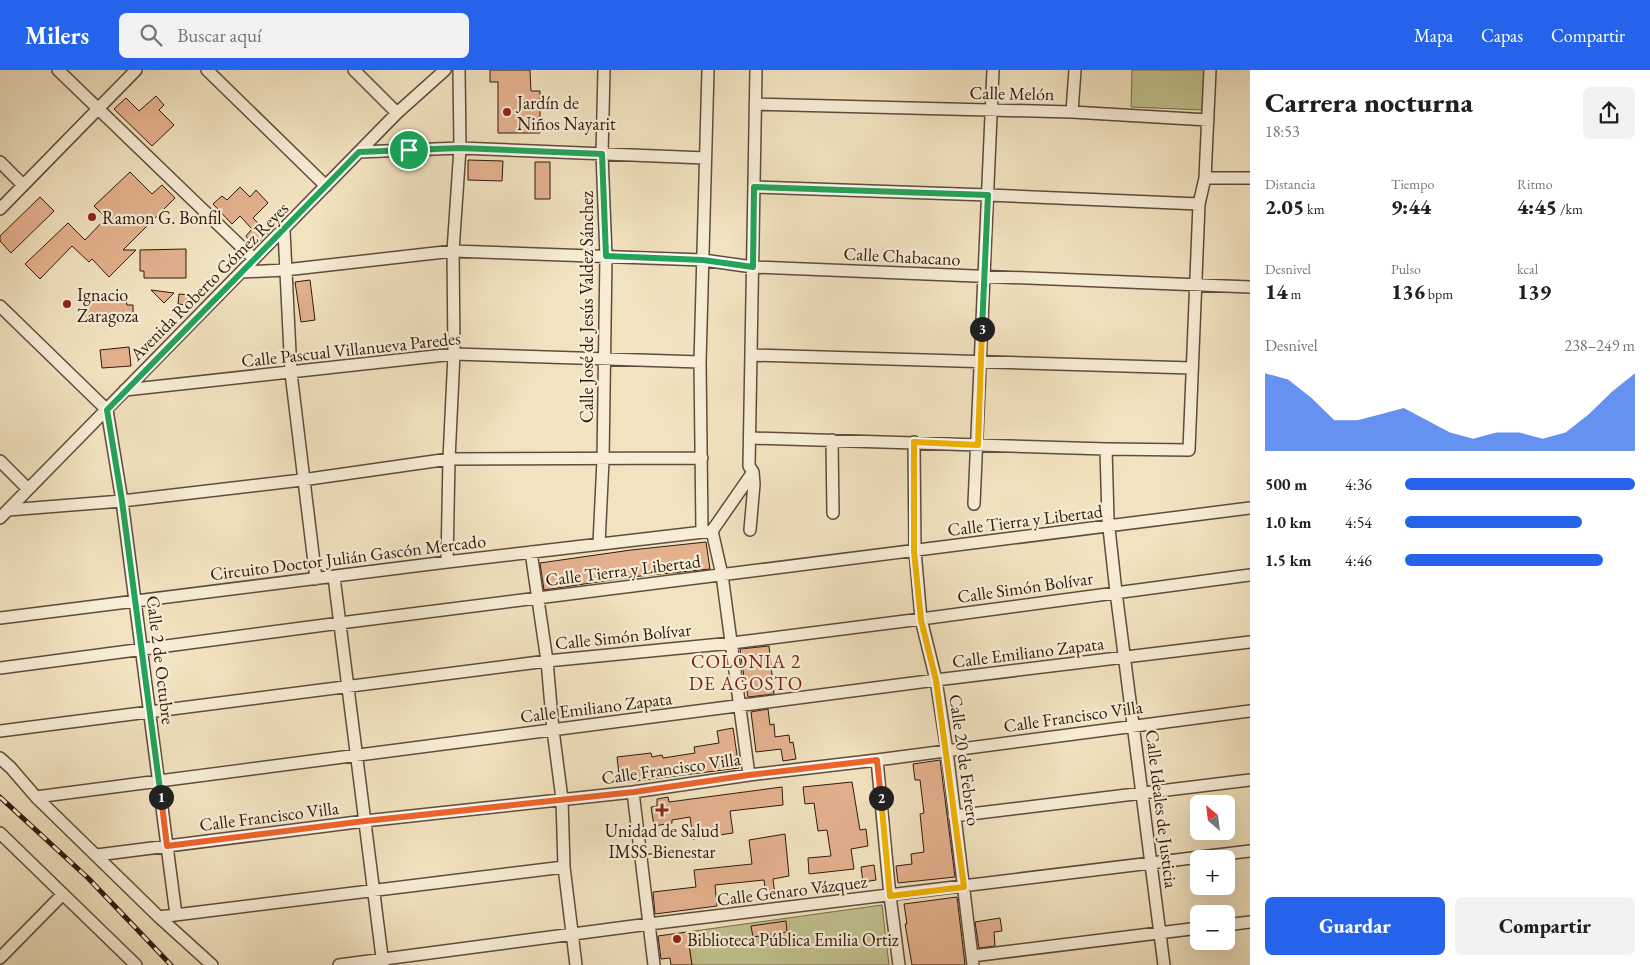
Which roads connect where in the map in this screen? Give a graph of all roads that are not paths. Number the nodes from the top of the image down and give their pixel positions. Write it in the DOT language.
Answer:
graph roads {
  1 [pos="58,70"];
  2 [pos="136,70"];
  3 [pos="207,70"];
  4 [pos="354,70"];
  5 [pos="445,70"];
  6 [pos="459,70"];
  7 [pos="604,70"];
  8 [pos="708,70"];
  9 [pos="756,70"];
  10 [pos="992,70"];
  11 [pos="1075,70"];
  12 [pos="1210,70"];
  13 [pos="755,104"];
  14 [pos="98,109"];
  15 [pos="991,110"];
  16 [pos="1072,112"];
  17 [pos="398,113"];
  18 [pos="1208,120"];
  19 [pos="460,148"];
  20 [pos="359,152"];
  21 [pos="602,154"];
  22 [pos="706,158"];
  23 [pos="0,162"];
  24 [pos="1205,178"];
  25 [pos="1250,178"];
  26 [pos="23,185"];
  27 [pos="326,186"];
  28 [pos="754,187"];
  29 [pos="988,195"];
  30 [pos="1199,204"];
  31 [pos="0,209"];
  32 [pos="284,231"];
  33 [pos="453,252"];
  34 [pos="606,256"];
  35 [pos="254,259"];
  36 [pos="703,260"];
  37 [pos="753,267"];
  38 [pos="285,270"];
  39 [pos="242,272"];
  40 [pos="984,278"];
  41 [pos="1196,286"];
  42 [pos="1250,287"];
  43 [pos="0,306"];
  44 [pos="454,354"];
  45 [pos="751,355"];
  46 [pos="604,359"];
  47 [pos="700,362"];
  48 [pos="981,362"];
  49 [pos="1192,368"];
  50 [pos="291,373"];
  51 [pos="125,390"];
  52 [pos="107,410"];
  53 [pos="750,438"];
  54 [pos="832,440"];
  55 [pos="914,442"];
  56 [pos="978,445"];
  57 [pos="1106,449"];
  58 [pos="702,458"];
  59 [pos="449,459"];
  60 [pos="603,460"];
  61 [pos="0,462"];
  62 [pos="751,469"];
  63 [pos="302,480"];
  64 [pos="28,489"];
  65 [pos="122,501"];
  66 [pos="974,504"];
  67 [pos="1250,508"];
  68 [pos="833,513"];
  69 [pos="4,514"];
  70 [pos="1109,526"];
  71 [pos="750,530"];
  72 [pos="707,531"];
  73 [pos="599,544"];
  74 [pos="914,551"];
  75 [pos="531,552"];
  76 [pos="447,562"];
  77 [pos="1250,575"];
  78 [pos="722,576"];
  79 [pos="334,577"];
  80 [pos="316,579"];
  81 [pos="1116,592"];
  82 [pos="538,598"];
  83 [pos="135,601"];
  84 [pos="0,618"];
  85 [pos="921,620"];
  86 [pos="340,623"];
  87 [pos="1250,642"];
  88 [pos="732,643"];
  89 [pos="142,650"];
  90 [pos="1125,658"];
  91 [pos="547,661"];
  92 [pos="0,668"];
  93 [pos="936,680"];
  94 [pos="348,687"];
  95 [pos="741,706"];
  96 [pos="1250,711"];
  97 [pos="150,712"];
  98 [pos="1134,726"];
  99 [pos="553,730"];
  100 [pos="0,731"];
  101 [pos="947,751"];
  102 [pos="357,756"];
  103 [pos="0,758"];
  104 [pos="877,760"];
  105 [pos="749,775"];
  106 [pos="1250,780"];
  107 [pos="159,781"];
  108 [pos="634,792"];
  109 [pos="1142,794"];
  110 [pos="36,797"];
  111 [pos="562,799"];
  112 [pos="954,816"];
  113 [pos="365,821"];
  114 [pos="0,833"];
  115 [pos="167,846"];
  116 [pos="1250,851"];
  117 [pos="96,855"];
  118 [pos="1151,864"];
  119 [pos="564,867"];
  120 [pos="964,887"];
  121 [pos="373,890"];
  122 [pos="64,894"];
  123 [pos="890,896"];
  124 [pos="176,915"];
  125 [pos="160,917"];
  126 [pos="1250,922"];
  127 [pos="649,924"];
  128 [pos="1235,924"];
  129 [pos="1190,929"];
  130 [pos="1161,933"];
  131 [pos="572,935"];
  132 [pos="0,958"];
  133 [pos="973,960"];
  134 [pos="382,962"];
  135 [pos="136,965"];
  136 [pos="212,965"];
  137 [pos="339,965"];
  138 [pos="576,965"];
  139 [pos="654,965"];
  140 [pos="899,965"];
  141 [pos="1164,965"];
  1 -- 14 [label="street"];
  2 -- 14 [label="street"];
  3 -- 27 [label="street"];
  4 -- 17 [label="street"];
  5 -- 17 [label="street, Avenida Roberto Gómez Reyes"];
  6 -- 19 [label="street"];
  7 -- 21 [label="street, Calle José de Jesús Valdez Sánchez"];
  8 -- 22 [label="street"];
  9 -- 13 [label="street"];
  10 -- 15 [label="street"];
  11 -- 16 [label="street"];
  12 -- 18 [label="street"];
  13 -- 15 [label="street, Calle Melón"];
  13 -- 28 [label="street"];
  14 -- 26 [label="street"];
  14 -- 35 [label="street"];
  15 -- 16 [label="street, Calle Melón"];
  15 -- 29 [label="street"];
  16 -- 18 [label="street, Calle Melón"];
  17 -- 20 [label="street, Avenida Roberto Gómez Reyes"];
  18 -- 24 [label="street"];
  19 -- 20 [label="street"];
  19 -- 21 [label="street"];
  19 -- 33 [label="street"];
  20 -- 27 [label="street, Avenida Roberto Gómez Reyes"];
  21 -- 22 [label="street"];
  21 -- 34 [label="street, Calle José de Jesús Valdez Sánchez"];
  22 -- 36 [label="street"];
  23 -- 26 [label="street"];
  24 -- 25 [label="street"];
  24 -- 30 [label="street"];
  26 -- 31 [label="street"];
  27 -- 32 [label="street, Avenida Roberto Gómez Reyes"];
  28 -- 29 [label="street"];
  28 -- 37 [label="street"];
  29 -- 30 [label="street"];
  29 -- 40 [label="street"];
  30 -- 41 [label="street"];
  32 -- 35 [label="street, Avenida Roberto Gómez Reyes"];
  32 -- 38 [label="street"];
  33 -- 34 [label="street, Calle Chabacano"];
  33 -- 38 [label="street, Calle Chabacano"];
  33 -- 44 [label="street"];
  34 -- 36 [label="street, Calle Chabacano"];
  34 -- 46 [label="street, Calle José de Jesús Valdez Sánchez"];
  35 -- 39 [label="street, Avenida Roberto Gómez Reyes"];
  36 -- 37 [label="street, Calle Chabacano"];
  36 -- 47 [label="street"];
  37 -- 40 [label="street, Calle Chabacano"];
  37 -- 45 [label="street"];
  38 -- 39 [label="street, Calle Chabacano"];
  38 -- 50 [label="street"];
  39 -- 51 [label="street, Avenida Roberto Gómez Reyes"];
  40 -- 41 [label="street, Calle Chabacano"];
  40 -- 48 [label="street"];
  41 -- 42 [label="street, Calle Chabacano"];
  41 -- 49 [label="street"];
  43 -- 52 [label="street"];
  44 -- 46 [label="street, Calle Pascual Villanueva Paredes"];
  44 -- 50 [label="street, Calle Pascual Villanueva Paredes"];
  44 -- 59 [label="street"];
  45 -- 48 [label="street"];
  45 -- 53 [label="street"];
  46 -- 47 [label="street, Calle Pascual Villanueva Paredes"];
  46 -- 60 [label="street, Calle José de Jesús Valdez Sánchez"];
  47 -- 58 [label="street"];
  48 -- 49 [label="street"];
  48 -- 56 [label="street"];
  49 -- 57 [label="street"];
  50 -- 51 [label="street, Calle Pascual Villanueva Paredes"];
  50 -- 63 [label="street"];
  51 -- 52 [label="street, Avenida Roberto Gómez Reyes"];
  52 -- 64 [label="street, Avenida Roberto Gómez Reyes"];
  52 -- 65 [label="street, Calle 2 de Octubre"];
  53 -- 54 [label="street"];
  53 -- 62 [label="street"];
  54 -- 55 [label="street"];
  54 -- 68 [label="street"];
  55 -- 56 [label="street"];
  55 -- 74 [label="street, Calle 20 de Febrero"];
  56 -- 57 [label="street"];
  56 -- 66 [label="street"];
  57 -- 70 [label="street, Calle Ideales de Justicia"];
  58 -- 60 [label="street"];
  58 -- 72 [label="street"];
  59 -- 60 [label="street"];
  59 -- 63 [label="street"];
  59 -- 76 [label="street"];
  60 -- 73 [label="street, Calle José de Jesús Valdez Sánchez"];
  61 -- 64 [label="street"];
  62 -- 71 [label="street"];
  62 -- 72 [label="street"];
  63 -- 65 [label="street"];
  63 -- 80 [label="street"];
  64 -- 69 [label="street, Avenida Roberto Gómez Reyes"];
  65 -- 69 [label="street"];
  65 -- 83 [label="street, Calle 2 de Octubre"];
  67 -- 70 [label="street, Calle Tierra y Libertad"];
  70 -- 74 [label="street, Calle Tierra y Libertad"];
  70 -- 81 [label="street, Calle Ideales de Justicia"];
  72 -- 73 [label="street, Circuito Doctor Julián Gascón Mercado"];
  72 -- 78 [label="street"];
  73 -- 75 [label="street, Circuito Doctor Julián Gascón Mercado"];
  74 -- 78 [label="street, Calle Tierra y Libertad"];
  74 -- 85 [label="street, Calle 20 de Febrero"];
  75 -- 76 [label="street, Circuito Doctor Julián Gascón Mercado"];
  75 -- 82 [label="street"];
  76 -- 79 [label="street, Circuito Doctor Julián Gascón Mercado"];
  77 -- 81 [label="street, Calle Simón Bolívar"];
  78 -- 82 [label="street, Calle Tierra y Libertad"];
  78 -- 88 [label="street"];
  79 -- 80 [label="street, Circuito Doctor Julián Gascón Mercado"];
  79 -- 86 [label="street"];
  80 -- 83 [label="street, Circuito Doctor Julián Gascón Mercado"];
  81 -- 85 [label="street, Calle Simón Bolívar"];
  81 -- 90 [label="street, Calle Ideales de Justicia"];
  82 -- 86 [label="street, Calle Tierra y Libertad"];
  82 -- 91 [label="street"];
  83 -- 84 [label="street, Circuito Doctor Julián Gascón Mercado"];
  83 -- 89 [label="street, Calle 2 de Octubre"];
  85 -- 88 [label="street, Calle Simón Bolívar"];
  85 -- 93 [label="street, Calle 20 de Febrero"];
  86 -- 89 [label="street, Calle Tierra y Libertad"];
  86 -- 94 [label="street"];
  87 -- 90 [label="street, Calle Emiliano Zapata"];
  88 -- 91 [label="street, Calle Simón Bolívar"];
  88 -- 95 [label="street"];
  89 -- 92 [label="street, Calle Tierra y Libertad"];
  89 -- 97 [label="street, Calle 2 de Octubre"];
  90 -- 93 [label="street, Calle Emiliano Zapata"];
  90 -- 98 [label="street, Calle Ideales de Justicia"];
  91 -- 94 [label="street, Calle Simón Bolívar"];
  91 -- 99 [label="street"];
  93 -- 95 [label="street, Calle Emiliano Zapata"];
  93 -- 101 [label="street, Calle 20 de Febrero"];
  94 -- 97 [label="street, Calle Simón Bolívar"];
  94 -- 102 [label="street"];
  95 -- 99 [label="street, Calle Emiliano Zapata"];
  95 -- 105 [label="street"];
  96 -- 98 [label="street, Calle Francisco Villa"];
  97 -- 100 [label="street, Calle Simón Bolívar"];
  97 -- 107 [label="street, Calle 2 de Octubre"];
  98 -- 101 [label="street, Calle Francisco Villa"];
  98 -- 109 [label="street, Calle Ideales de Justicia"];
  99 -- 102 [label="street, Calle Emiliano Zapata"];
  99 -- 111 [label="street"];
  101 -- 104 [label="street, Calle Francisco Villa"];
  101 -- 112 [label="street, Calle 20 de Febrero"];
  102 -- 107 [label="street, Calle Emiliano Zapata"];
  102 -- 113 [label="street"];
  103 -- 110 [label="street"];
  104 -- 105 [label="street, Calle Francisco Villa"];
  104 -- 123 [label="street"];
  105 -- 108 [label="street, Calle Francisco Villa"];
  106 -- 109 [label="street"];
  107 -- 110 [label="street, Calle Emiliano Zapata"];
  107 -- 115 [label="street, Calle 2 de Octubre"];
  108 -- 111 [label="street, Calle Francisco Villa"];
  108 -- 127 [label="street"];
  109 -- 112 [label="street"];
  109 -- 118 [label="street, Calle Ideales de Justicia"];
  110 -- 117 [label="street"];
  111 -- 113 [label="street, Calle Francisco Villa"];
  111 -- 119 [label="street"];
  112 -- 120 [label="street, Calle 20 de Febrero"];
  113 -- 115 [label="street, Calle Francisco Villa"];
  113 -- 121 [label="street"];
  114 -- 122 [label="street"];
  115 -- 117 [label="street, Calle Francisco Villa"];
  115 -- 124 [label="street, Calle 2 de Octubre"];
  116 -- 118 [label="street, Calle Genaro Vázquez"];
  117 -- 125 [label="street"];
  118 -- 120 [label="street, Calle Genaro Vázquez"];
  118 -- 130 [label="street, Calle Ideales de Justicia"];
  119 -- 121 [label="street"];
  119 -- 131 [label="street"];
  120 -- 123 [label="street, Calle Genaro Vázquez"];
  120 -- 133 [label="street, Calle 20 de Febrero"];
  121 -- 124 [label="street"];
  121 -- 134 [label="street"];
  122 -- 132 [label="street"];
  122 -- 135 [label="street"];
  123 -- 127 [label="street, Calle Genaro Vázquez"];
  123 -- 140 [label="street"];
  124 -- 125 [label="street"];
  125 -- 136 [label="street"];
  126 -- 128 [label="street"];
  127 -- 131 [label="street, Calle Genaro Vázquez"];
  127 -- 139 [label="street"];
  129 -- 130 [label="street"];
  130 -- 133 [label="street"];
  130 -- 141 [label="street, Calle Ideales de Justicia"];
  131 -- 134 [label="street, Calle Genaro Vázquez"];
  131 -- 138 [label="street"];
  134 -- 137 [label="street, Calle Genaro Vázquez"];
}
